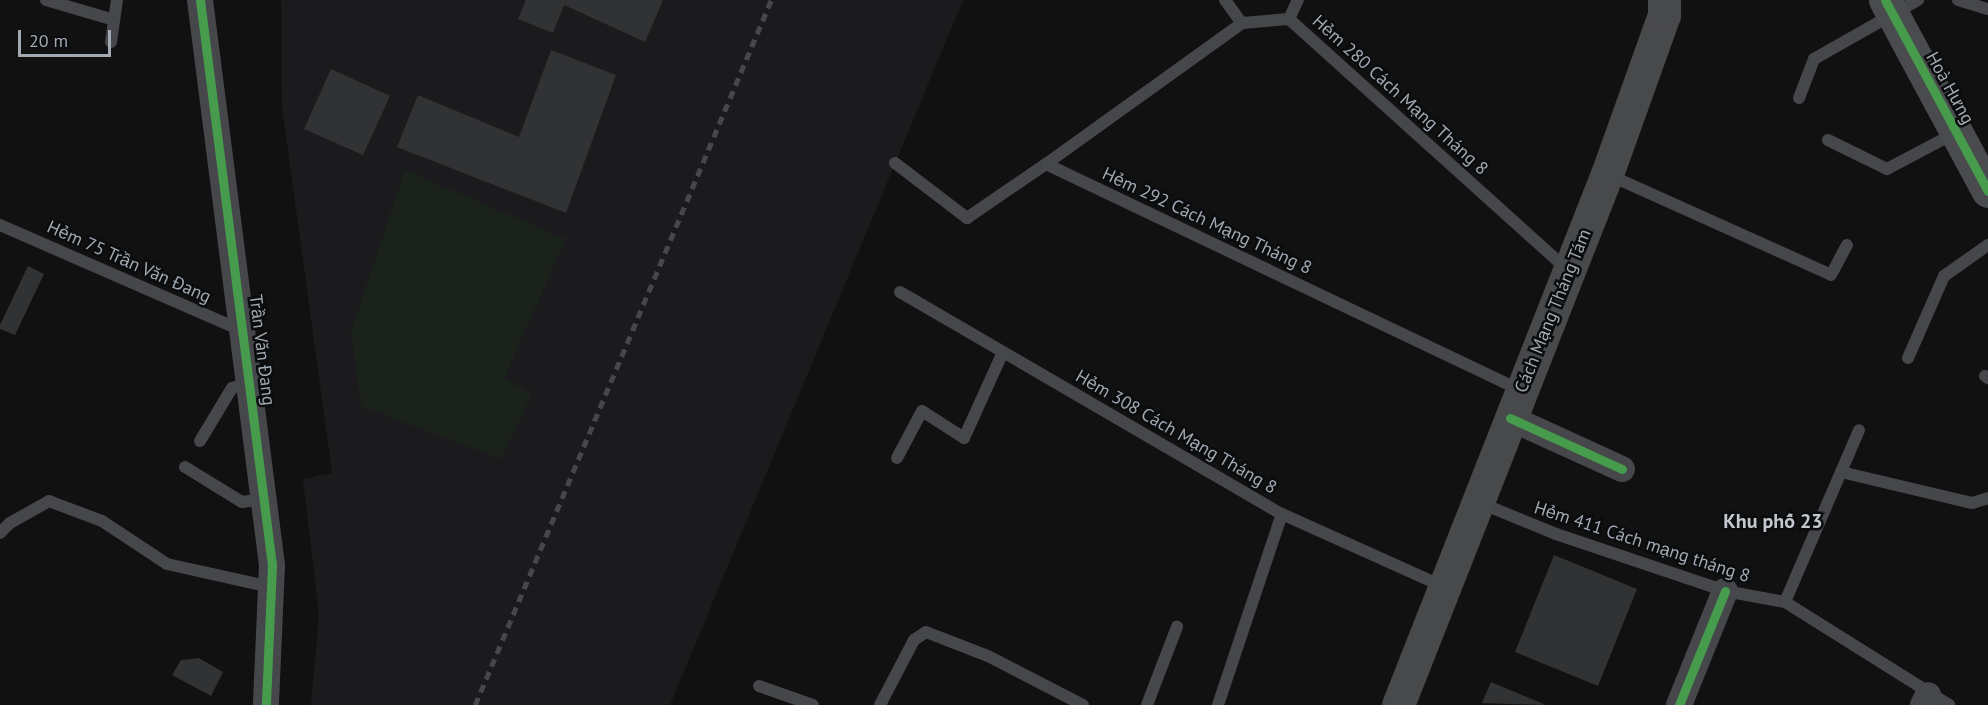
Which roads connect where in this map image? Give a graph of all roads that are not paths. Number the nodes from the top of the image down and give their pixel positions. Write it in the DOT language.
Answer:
graph roads {
  1 [pos="46,0"];
  2 [pos="117,0"];
  3 [pos="200,0"];
  4 [pos="1225,0"];
  5 [pos="1298,0"];
  6 [pos="1958,0"];
  7 [pos="1898,4"];
  8 [pos="1670,5"];
  9 [pos="1988,9"];
  10 [pos="1289,19"];
  11 [pos="114,20"];
  12 [pos="1242,23"];
  13 [pos="111,42"];
  14 [pos="1799,98"];
  15 [pos="1956,132"];
  16 [pos="1828,140"];
  17 [pos="895,163"];
  18 [pos="1046,164"];
  19 [pos="1607,174"];
  20 [pos="1988,191"];
  21 [pos="0,225"];
  22 [pos="1847,245"];
  23 [pos="1988,245"];
  24 [pos="1569,271"];
  25 [pos="900,292"];
  26 [pos="243,331"];
  27 [pos="1004,352"];
  28 [pos="1908,358"];
  29 [pos="249,383"];
  30 [pos="1516,404"];
  31 [pos="1859,430"];
  32 [pos="200,441"];
  33 [pos="897,458"];
  34 [pos="185,466"];
  35 [pos="1622,469"];
  36 [pos="1841,472"];
  37 [pos="1988,498"];
  38 [pos="264,499"];
  39 [pos="1477,502"];
  40 [pos="1282,514"];
  41 [pos="0,533"];
  42 [pos="271,587"];
  43 [pos="1443,587"];
  44 [pos="1725,591"];
  45 [pos="1785,602"];
  46 [pos="1178,627"];
  47 [pos="759,686"];
  48 [pos="1933,702"];
  49 [pos="266,705"];
  50 [pos="813,705"];
  51 [pos="880,705"];
  52 [pos="1083,705"];
  53 [pos="1147,705"];
  54 [pos="1218,705"];
  55 [pos="1398,705"];
  56 [pos="1679,705"];
  1 -- 11 [label="lane"];
  2 -- 11 [label="lane"];
  3 -- 26 [label="street, Trần Văn Ðang"];
  4 -- 12 [label="lane"];
  5 -- 10 [label="lane"];
  6 -- 9 [label="lane"];
  7 -- 14 [label="lane"];
  7 -- 15 [label="street, Hoà Hưng"];
  8 -- 19 [label="main road, Cách Mạng Tháng Tám"];
  10 -- 12 [label="lane, Hẻm 280 Cách Mạng Tháng 8"];
  10 -- 24 [label="lane, Hẻm 280 Cách Mạng Tháng 8"];
  11 -- 13 [label="lane"];
  12 -- 18 [label="lane"];
  15 -- 16 [label="lane"];
  15 -- 20 [label="street, Hoà Hưng"];
  17 -- 18 [label="lane"];
  18 -- 30 [label="lane, Hẻm 292 Cách Mạng Tháng 8"];
  19 -- 22 [label="lane"];
  19 -- 24 [label="main road, Cách Mạng Tháng Tám"];
  21 -- 26 [label="lane, Hẻm 75 Trần Văn Ðang"];
  23 -- 28 [label="lane"];
  24 -- 30 [label="main road, Cách Mạng Tháng Tám"];
  25 -- 27 [label="lane, Hẻm 308 Cách Mạng Tháng 8"];
  26 -- 29 [label="street, Trần Văn Ðang"];
  27 -- 33 [label="lane"];
  27 -- 40 [label="lane, Hẻm 308 Cách Mạng Tháng 8"];
  29 -- 32 [label="lane"];
  29 -- 38 [label="street, Trần Văn Ðang"];
  30 -- 35 [label="street"];
  30 -- 39 [label="main road, Cách Mạng Tháng Tám"];
  31 -- 36 [label="lane"];
  34 -- 38 [label="lane"];
  36 -- 37 [label="lane"];
  36 -- 45 [label="lane"];
  38 -- 42 [label="street, Trần Văn Ðang"];
  39 -- 43 [label="main road, Cách Mạng Tháng Tám"];
  39 -- 44 [label="lane, Hẻm 411 Cách mạng tháng 8"];
  40 -- 43 [label="lane, Hẻm 308 Cách Mạng Tháng 8"];
  40 -- 54 [label="lane"];
  41 -- 42 [label="lane"];
  42 -- 49 [label="street, Trần Văn Ðang"];
  43 -- 55 [label="main road, Cách Mạng Tháng Tám"];
  44 -- 45 [label="lane, Hẻm 411 Cách mạng tháng 8"];
  44 -- 56 [label="street"];
  45 -- 48 [label="lane, Hẻm 411 Cách mạng tháng 8"];
  46 -- 53 [label="lane"];
  47 -- 50 [label="lane"];
  51 -- 52 [label="lane"];
}
